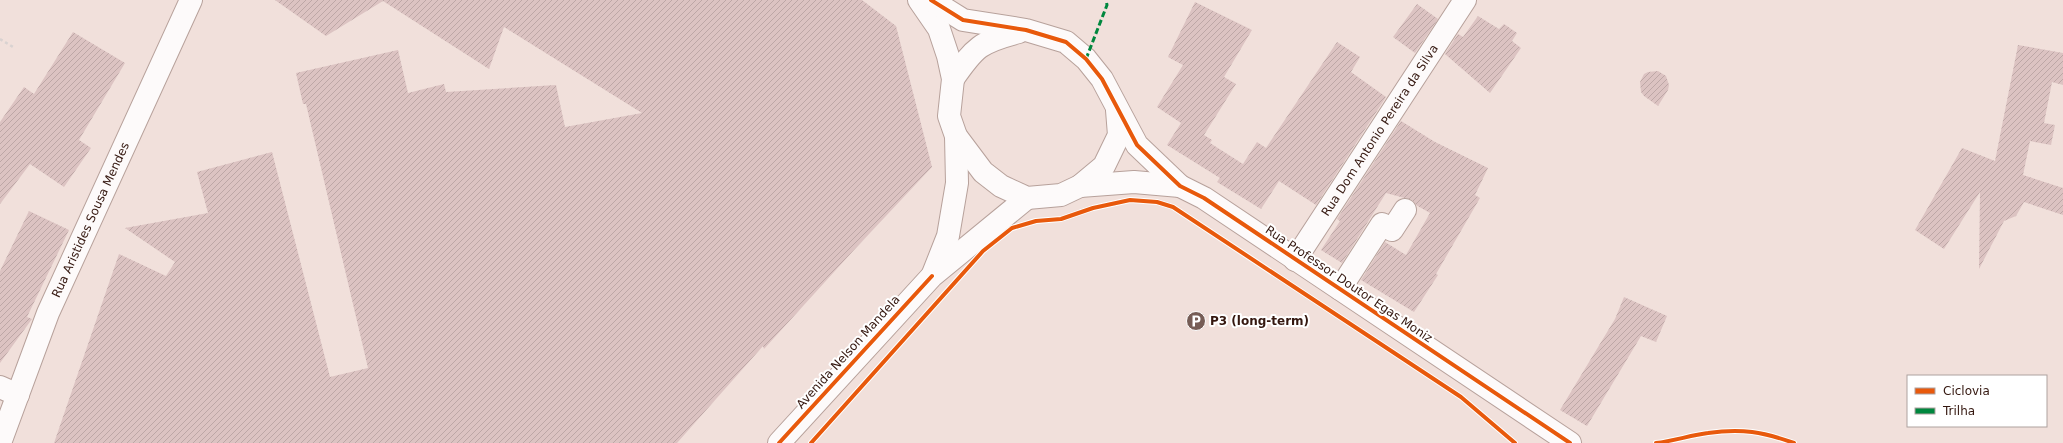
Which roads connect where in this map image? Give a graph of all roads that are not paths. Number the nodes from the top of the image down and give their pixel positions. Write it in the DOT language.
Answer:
graph roads {
  1 [pos="191,0"];
  2 [pos="919,0"];
  3 [pos="931,0"];
  4 [pos="1465,0"];
  5 [pos="1026,30"];
  6 [pos="953,79"];
  7 [pos="1117,109"];
  8 [pos="956,136"];
  9 [pos="1080,186"];
  10 [pos="1180,186"];
  11 [pos="1027,198"];
  12 [pos="1405,210"];
  13 [pos="1295,260"];
  14 [pos="932,276"];
  15 [pos="1340,289"];
  16 [pos="9,391"];
  17 [pos="1537,421"];
  18 [pos="0,443"];
  19 [pos="779,443"];
  20 [pos="1556,443"];
  21 [pos="1570,443"];
  1 -- 16 [label="street, Rua Aristides Sousa Mendes"];
  2 -- 6 [label="street"];
  3 -- 5 [label="street"];
  4 -- 13 [label="street, Rua Dom Antonio Pereira da Silva"];
  5 -- 6 [label="street"];
  5 -- 7 [label="street"];
  6 -- 8 [label="street"];
  7 -- 9 [label="street"];
  7 -- 10 [label="street"];
  8 -- 11 [label="street"];
  8 -- 14 [label="street"];
  9 -- 10 [label="street"];
  9 -- 11 [label="street"];
  10 -- 13 [label="street, Rua Professor Doutor Egas Moniz"];
  11 -- 14 [label="street"];
  12 -- 15 [label="street"];
  13 -- 15 [label="street, Rua Professor Doutor Egas Moniz"];
  14 -- 19 [label="street, Avenida Nelson Mandela"];
  15 -- 17 [label="street, Rua Professor Doutor Egas Moniz"];
  16 -- 18 [label="street, Rua Aristides Sousa Mendes"];
  17 -- 20 [label="street"];
  17 -- 21 [label="street, Rua Professor Doutor Egas Moniz"];
}
